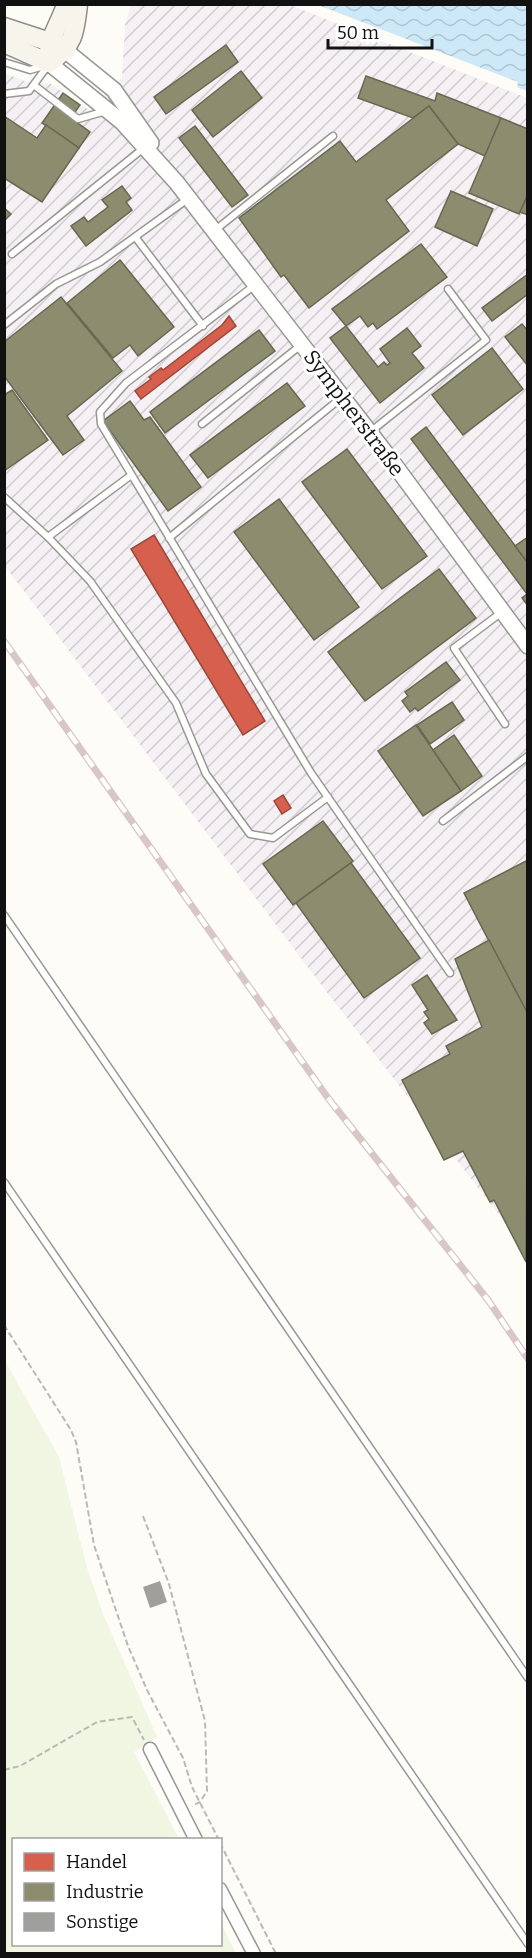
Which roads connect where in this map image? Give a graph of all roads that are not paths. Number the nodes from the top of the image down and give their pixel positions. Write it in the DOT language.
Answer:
graph roads {
  1 [pos="67,4"];
  2 [pos="78,4"];
  3 [pos="4,27"];
  4 [pos="50,42"];
  5 [pos="4,44"];
  6 [pos="66,51"];
  7 [pos="4,62"];
  8 [pos="49,63"];
  9 [pos="35,86"];
  10 [pos="4,94"];
  11 [pos="108,110"];
  12 [pos="333,136"];
  13 [pos="145,147"];
  14 [pos="177,183"];
  15 [pos="189,198"];
  16 [pos="214,231"];
  17 [pos="136,238"];
  18 [pos="12,254"];
  19 [pos="256,285"];
  20 [pos="448,289"];
  21 [pos="4,325"];
  22 [pos="203,326"];
  23 [pos="302,344"];
  24 [pos="342,397"];
  25 [pos="202,424"];
  26 [pos="370,433"];
  27 [pos="130,476"];
  28 [pos="4,497"];
  29 [pos="48,537"];
  30 [pos="169,538"];
  31 [pos="503,612"];
  32 [pos="528,646"];
  33 [pos="505,724"];
  34 [pos="528,756"];
  35 [pos="328,797"];
  36 [pos="443,821"];
  37 [pos="4,915"];
  38 [pos="450,973"];
  39 [pos="4,1182"];
  40 [pos="528,1678"];
  41 [pos="150,1749"];
  42 [pos="195,1838"];
  43 [pos="222,1892"];
  44 [pos="528,1944"];
  45 [pos="254,1953"];
  1 -- 4 [label="main road"];
  2 -- 6 [label="main road"];
  3 -- 4 [label="main road"];
  4 -- 6 [label="main road"];
  4 -- 8 [label="main road"];
  5 -- 8 [label="main road"];
  6 -- 8 [label="main road"];
  6 -- 14 [label="street, Sympherstraße"];
  7 -- 8 [label="lane"];
  8 -- 9 [label="lane"];
  8 -- 11 [label="street, Sympherstraße"];
  9 -- 10 [label="lane"];
  9 -- 11 [label="lane"];
  11 -- 13 [label="street, Sympherstraße"];
  12 -- 16 [label="lane"];
  13 -- 14 [label="street, Sympherstraße"];
  13 -- 18 [label="lane"];
  14 -- 15 [label="street, Sympherstraße"];
  15 -- 16 [label="street, Sympherstraße"];
  15 -- 17 [label="lane"];
  16 -- 19 [label="street, Sympherstraße"];
  17 -- 21 [label="lane"];
  17 -- 22 [label="lane"];
  19 -- 22 [label="lane"];
  19 -- 23 [label="street, Sympherstraße"];
  20 -- 26 [label="lane"];
  22 -- 27 [label="lane"];
  23 -- 24 [label="street, Sympherstraße"];
  23 -- 25 [label="lane"];
  24 -- 26 [label="street, Sympherstraße"];
  24 -- 30 [label="lane"];
  26 -- 31 [label="street, Sympherstraße"];
  27 -- 29 [label="lane"];
  27 -- 30 [label="lane"];
  28 -- 29 [label="lane"];
  29 -- 35 [label="lane"];
  30 -- 35 [label="lane"];
  31 -- 32 [label="street, Sympherstraße"];
  31 -- 33 [label="lane"];
  34 -- 36 [label="lane"];
  35 -- 38 [label="lane"];
  37 -- 40 [label="lane"];
  39 -- 44 [label="lane"];
  41 -- 42 [label="street"];
  43 -- 45 [label="street"];
}
